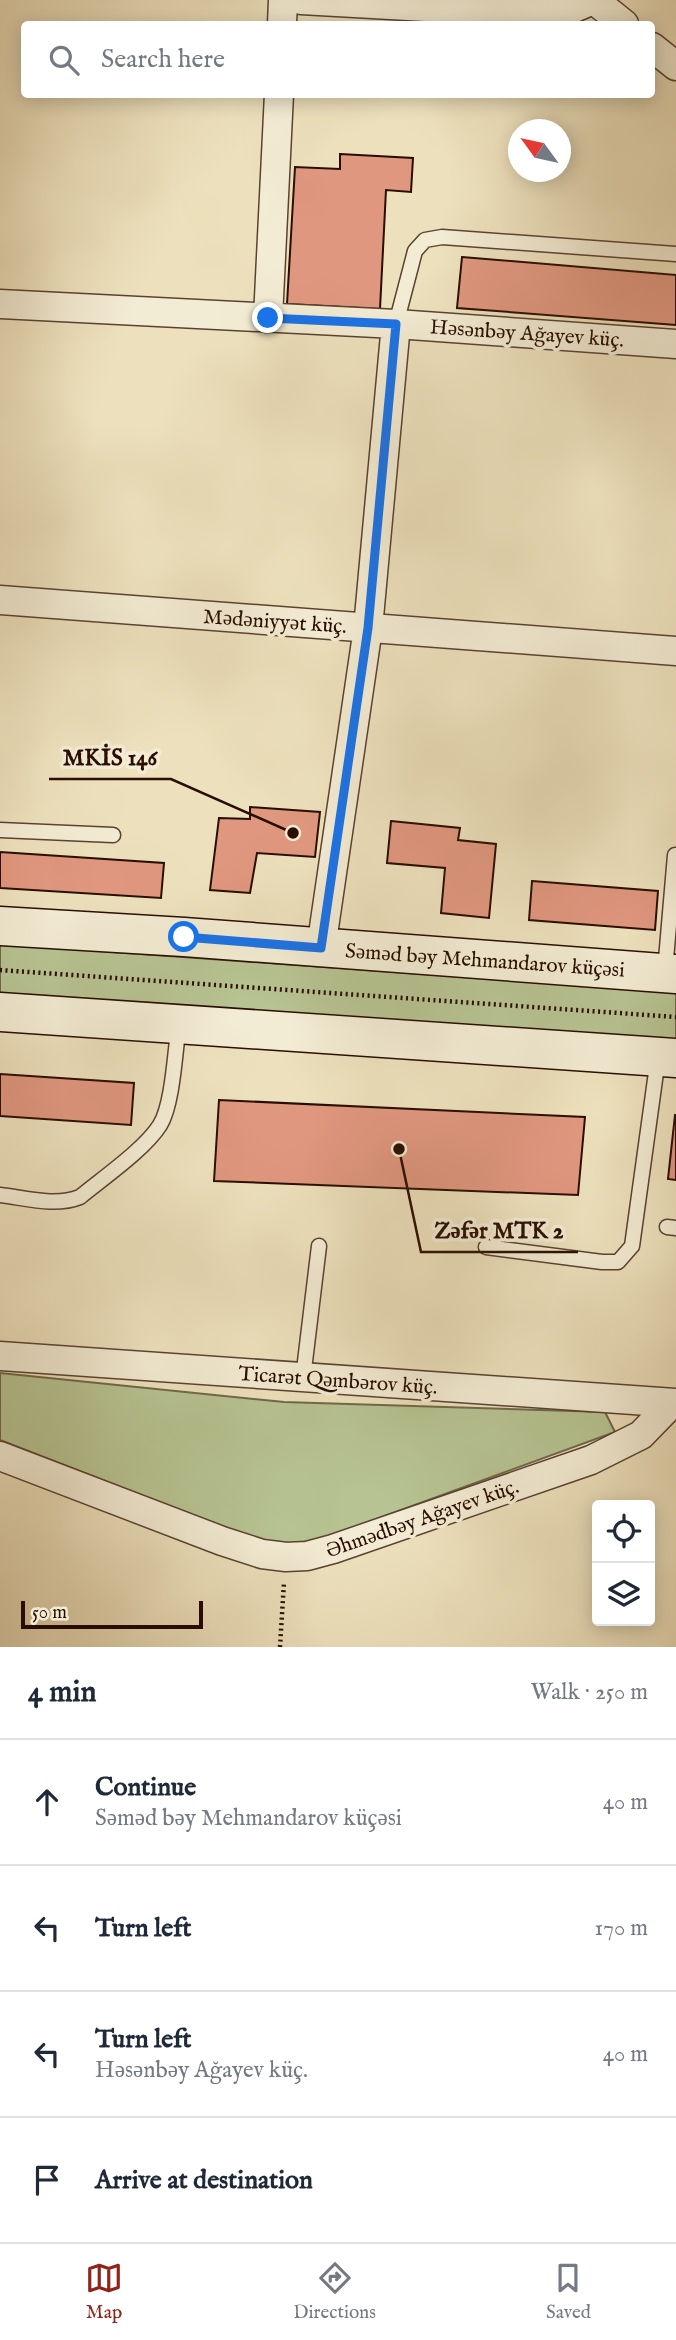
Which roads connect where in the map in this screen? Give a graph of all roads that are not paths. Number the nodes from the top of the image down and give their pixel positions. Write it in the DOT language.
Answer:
graph roads {
  1 [pos="283,0"];
  2 [pos="301,0"];
  3 [pos="593,0"];
  4 [pos="282,21"];
  5 [pos="620,21"];
  6 [pos="655,49"];
  7 [pos="676,66"];
  8 [pos="279,98"];
  9 [pos="676,254"];
  10 [pos="0,304"];
  11 [pos="268,318"];
  12 [pos="396,324"];
  13 [pos="676,344"];
  14 [pos="0,600"];
  15 [pos="368,628"];
  16 [pos="676,651"];
  17 [pos="0,830"];
  18 [pos="113,835"];
  19 [pos="675,855"];
  20 [pos="0,926"];
  21 [pos="321,948"];
  22 [pos="670,973"];
  23 [pos="0,1012"];
  24 [pos="179,1023"];
  25 [pos="667,1057"];
  26 [pos="0,1195"];
  27 [pos="319,1246"];
  28 [pos="486,1248"];
  29 [pos="0,1356"];
  30 [pos="303,1378"];
  31 [pos="674,1403"];
  32 [pos="0,1456"];
  1 -- 4 [label="street"];
  2 -- 3 [label="street"];
  3 -- 5 [label="street"];
  6 -- 7 [label="street"];
  8 -- 11 [label="street"];
  9 -- 12 [label="lane"];
  10 -- 11 [label="street, Həsənbəy Ağayev küç."];
  11 -- 12 [label="street, Həsənbəy Ağayev küç."];
  12 -- 13 [label="street, Həsənbəy Ağayev küç."];
  12 -- 15 [label="street"];
  14 -- 15 [label="street, Mədəniyyət küç."];
  15 -- 16 [label="street, Mədəniyyət küç."];
  15 -- 21 [label="street"];
  17 -- 18 [label="lane"];
  19 -- 22 [label="lane"];
  20 -- 21 [label="main road, Səməd bəy Mehmandarov küçəsi"];
  21 -- 22 [label="main road, Səməd bəy Mehmandarov küçəsi"];
  23 -- 24 [label="main road"];
  24 -- 25 [label="main road"];
  24 -- 26 [label="lane"];
  25 -- 28 [label="lane"];
  27 -- 30 [label="lane"];
  29 -- 30 [label="street, Ticarət Qəmbərov küç."];
  30 -- 31 [label="street, Ticarət Qəmbərov küç."];
  31 -- 32 [label="street, Əhmədbəy Ağayev küç."];
}
